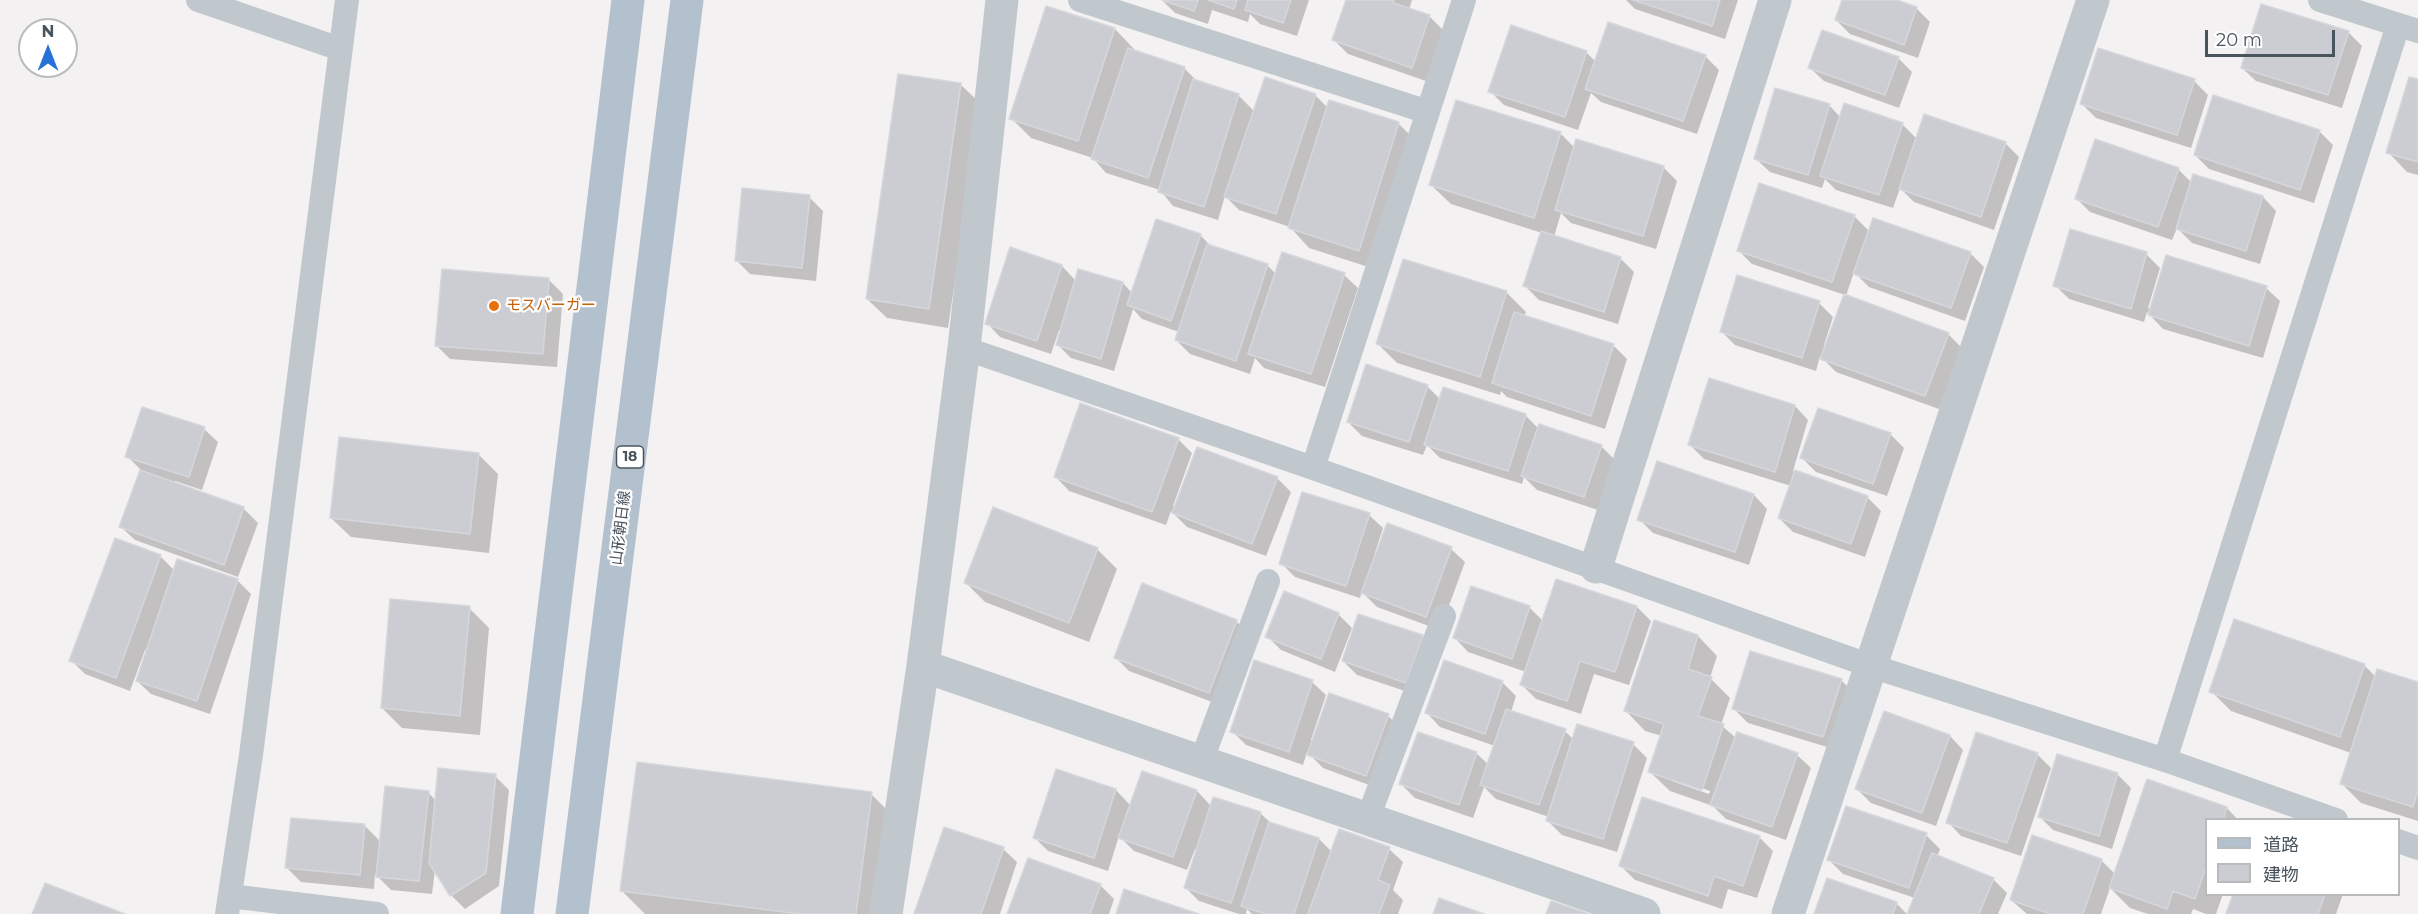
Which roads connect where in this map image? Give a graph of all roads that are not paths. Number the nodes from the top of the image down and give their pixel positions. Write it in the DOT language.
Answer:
graph roads {
  1 [pos="198,0"];
  2 [pos="346,0"];
  3 [pos="628,0"];
  4 [pos="687,0"];
  5 [pos="1002,0"];
  6 [pos="1080,0"];
  7 [pos="1464,0"];
  8 [pos="1774,0"];
  9 [pos="2093,0"];
  10 [pos="2320,0"];
  11 [pos="2408,28"];
  12 [pos="340,49"];
  13 [pos="1428,112"];
  14 [pos="964,348"];
  15 [pos="1312,468"];
  16 [pos="1596,567"];
  17 [pos="1268,581"];
  18 [pos="1444,616"];
  19 [pos="923,666"];
  20 [pos="1871,666"];
  21 [pos="2165,760"];
  22 [pos="1202,762"];
  23 [pos="1368,818"];
  24 [pos="2333,818"];
  25 [pos="2400,842"];
  26 [pos="2418,848"];
  27 [pos="229,905"];
  28 [pos="377,914"];
  29 [pos="517,914"];
  30 [pos="572,914"];
  31 [pos="886,914"];
  32 [pos="1644,914"];
  33 [pos="1788,914"];
  1 -- 12 [label="lane"];
  2 -- 12 [label="lane"];
  3 -- 29 [label="main road"];
  4 -- 30 [label="main road, 山形朝日線 / 18"];
  5 -- 14 [label="street"];
  6 -- 13 [label="lane"];
  7 -- 13 [label="lane"];
  8 -- 16 [label="street"];
  9 -- 20 [label="street"];
  10 -- 11 [label="lane"];
  11 -- 21 [label="lane"];
  12 -- 27 [label="lane"];
  13 -- 15 [label="lane"];
  14 -- 15 [label="lane"];
  14 -- 19 [label="street"];
  15 -- 16 [label="lane"];
  16 -- 20 [label="lane"];
  17 -- 22 [label="lane"];
  18 -- 23 [label="lane"];
  19 -- 22 [label="street"];
  19 -- 31 [label="street"];
  20 -- 21 [label="lane"];
  20 -- 33 [label="street"];
  21 -- 24 [label="lane"];
  22 -- 23 [label="street"];
  23 -- 32 [label="street"];
  25 -- 26 [label="lane"];
  27 -- 28 [label="lane"];
}
